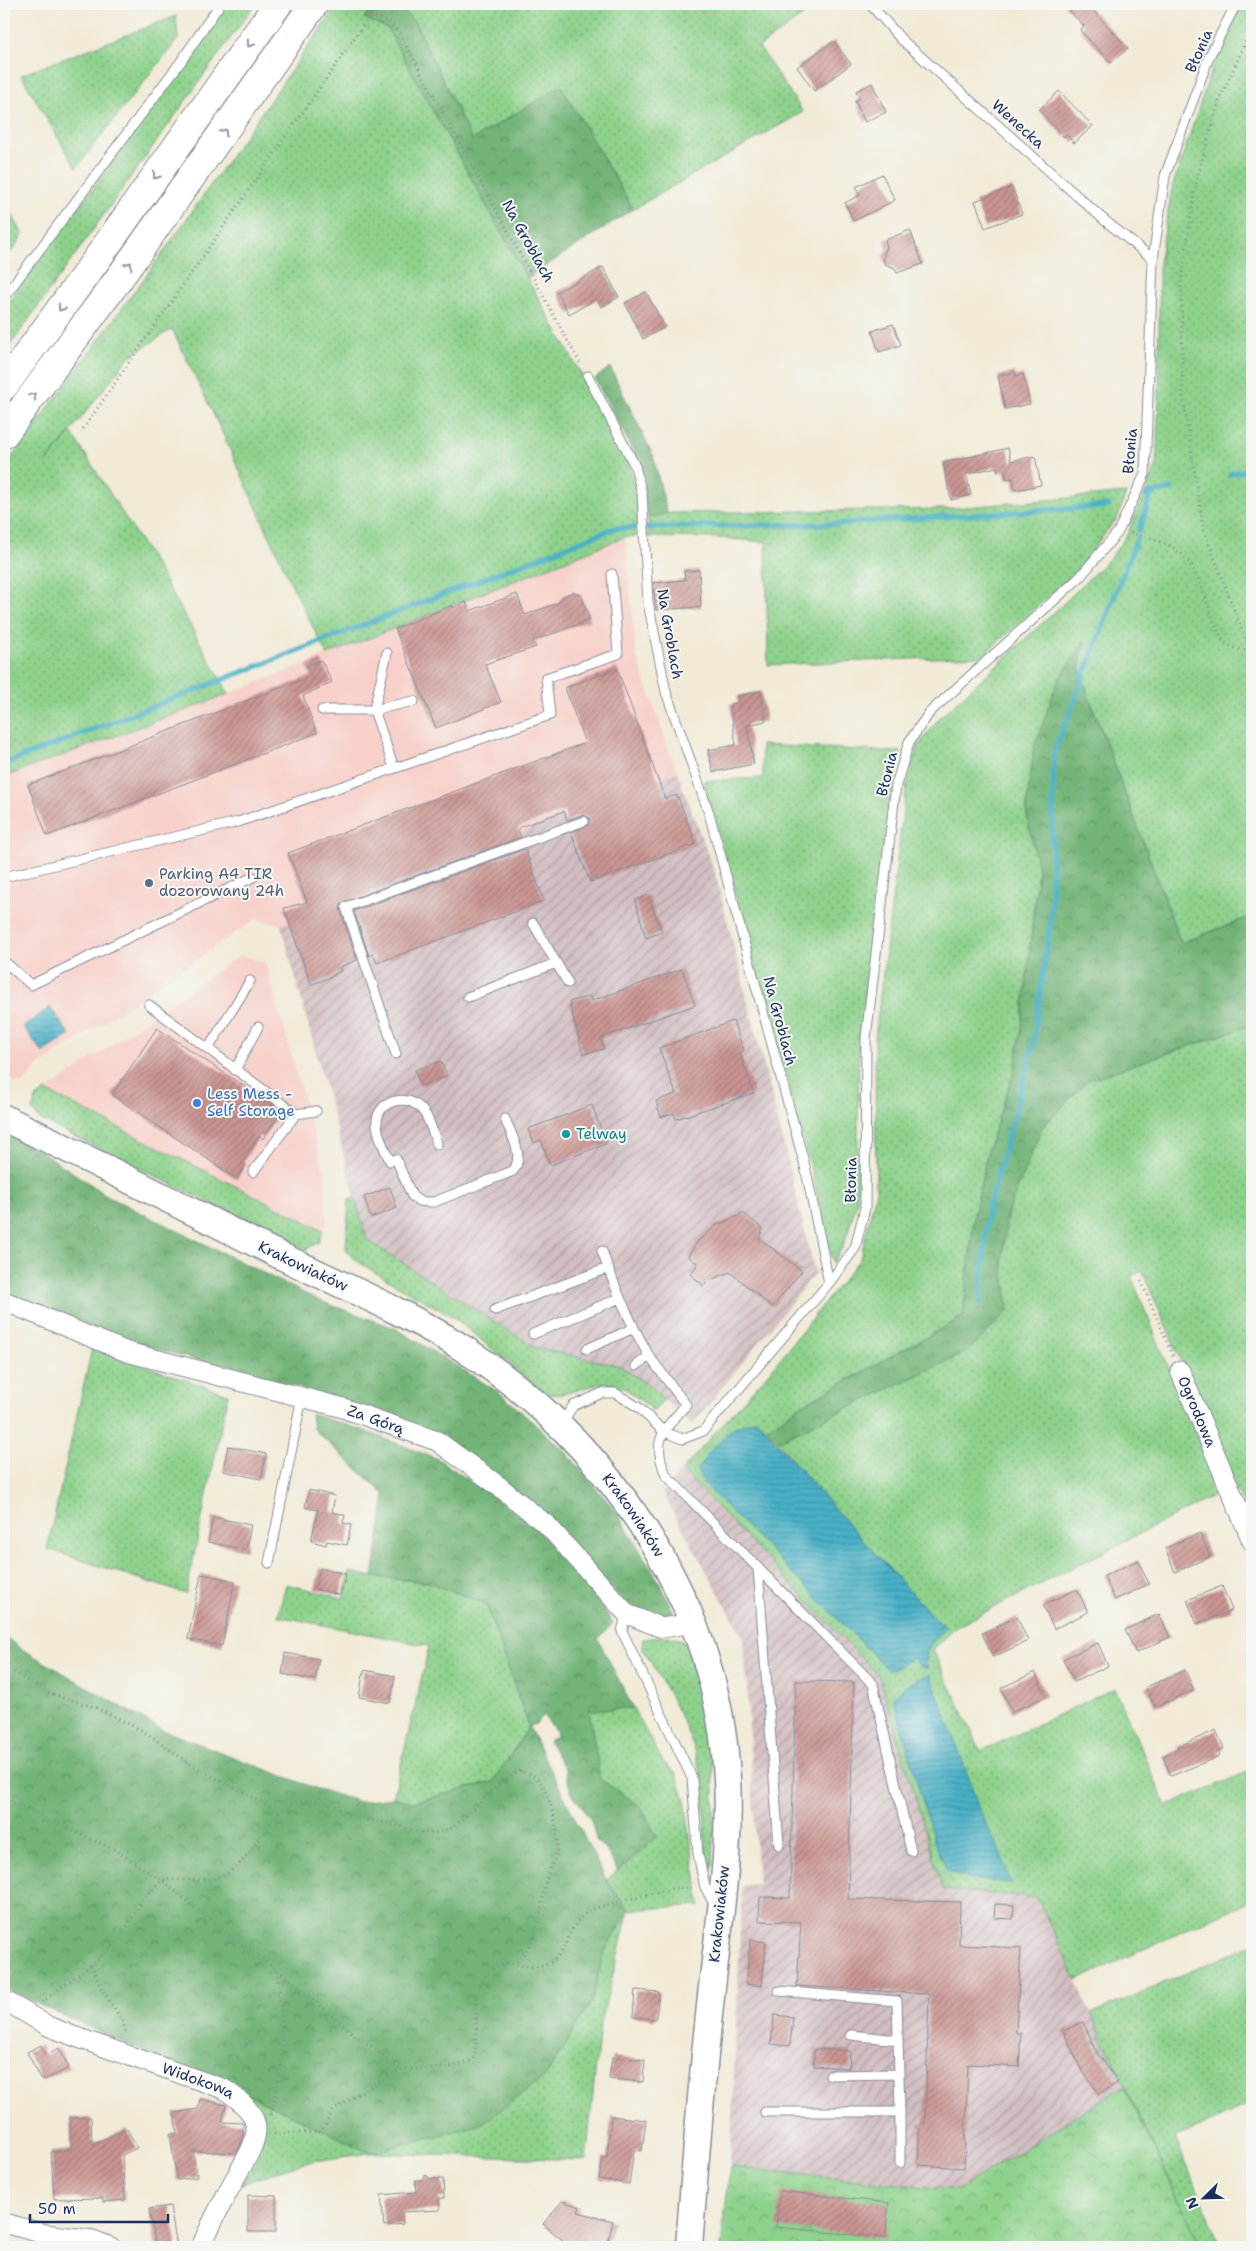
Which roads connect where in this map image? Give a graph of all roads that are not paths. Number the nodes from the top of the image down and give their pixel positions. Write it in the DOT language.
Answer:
graph roads {
  1 [pos="220,4"];
  2 [pos="278,4"];
  3 [pos="314,4"];
  4 [pos="870,4"];
  5 [pos="1236,4"];
  6 [pos="1153,259"];
  7 [pos="4,297"];
  8 [pos="588,376"];
  9 [pos="4,386"];
  10 [pos="4,434"];
  11 [pos="612,574"];
  12 [pos="387,653"];
  13 [pos="414,701"];
  14 [pos="322,710"];
  15 [pos="374,710"];
  16 [pos="394,768"];
  17 [pos="584,821"];
  18 [pos="4,877"];
  19 [pos="253,877"];
  20 [pos="533,923"];
  21 [pos="4,961"];
  22 [pos="556,963"];
  23 [pos="250,981"];
  24 [pos="568,983"];
  25 [pos="468,997"];
  26 [pos="149,1004"];
  27 [pos="258,1027"];
  28 [pos="208,1048"];
  29 [pos="396,1054"];
  30 [pos="235,1070"];
  31 [pos="316,1111"];
  32 [pos="296,1114"];
  33 [pos="4,1118"];
  34 [pos="505,1119"];
  35 [pos="437,1144"];
  36 [pos="253,1172"];
  37 [pos="602,1251"];
  38 [pos="608,1268"];
  39 [pos="829,1283"];
  40 [pos="620,1298"];
  41 [pos="4,1301"];
  42 [pos="495,1310"];
  43 [pos="634,1328"];
  44 [pos="533,1334"];
  45 [pos="587,1349"];
  46 [pos="649,1356"];
  47 [pos="636,1366"];
  48 [pos="1180,1371"];
  49 [pos="302,1397"];
  50 [pos="560,1424"];
  51 [pos="663,1431"];
  52 [pos="1252,1541"];
  53 [pos="269,1563"];
  54 [pos="758,1568"];
  55 [pos="627,1614"];
  56 [pos="693,1623"];
  57 [pos="779,1844"];
  58 [pos="911,1851"];
  59 [pos="720,1915"];
  60 [pos="779,1991"];
  61 [pos="4,2000"];
  62 [pos="851,2035"];
  63 [pos="898,2040"];
  64 [pos="899,2074"];
  65 [pos="830,2075"];
  66 [pos="765,2112"];
  67 [pos="900,2112"];
  68 [pos="900,2163"];
  69 [pos="4,2223"];
  70 [pos="111,2247"];
  71 [pos="201,2247"];
  72 [pos="689,2247"];
  1 -- 7 [label="lane"];
  2 -- 9 [label="highway, one-way"];
  10 -- 3 [label="highway, one-way"];
  4 -- 6 [label="lane, Wenecka"];
  5 -- 6 [label="lane, Błonia"];
  6 -- 39 [label="lane, Błonia"];
  8 -- 39 [label="lane, Na Groblach"];
  11 -- 16 [label="lane"];
  12 -- 15 [label="lane"];
  13 -- 15 [label="lane"];
  14 -- 15 [label="lane"];
  15 -- 16 [label="lane"];
  16 -- 18 [label="lane"];
  17 -- 29 [label="lane"];
  19 -- 21 [label="lane"];
  20 -- 22 [label="lane"];
  22 -- 24 [label="lane"];
  22 -- 25 [label="lane"];
  23 -- 28 [label="lane"];
  26 -- 28 [label="lane"];
  27 -- 30 [label="lane"];
  28 -- 30 [label="lane"];
  30 -- 32 [label="lane"];
  31 -- 32 [label="lane"];
  32 -- 36 [label="lane"];
  33 -- 50 [label="main road, Krakowiaków"];
  34 -- 35 [label="lane"];
  37 -- 38 [label="lane"];
  38 -- 40 [label="lane"];
  38 -- 42 [label="lane"];
  39 -- 51 [label="lane, Błonia"];
  40 -- 43 [label="lane"];
  40 -- 44 [label="lane"];
  41 -- 49 [label="street, Za Górą"];
  43 -- 45 [label="lane"];
  43 -- 46 [label="lane"];
  46 -- 47 [label="lane"];
  46 -- 51 [label="lane"];
  48 -- 52 [label="street, Ogrodowa"];
  49 -- 53 [label="lane"];
  49 -- 55 [label="street, Za Górą"];
  50 -- 51 [label="lane, Błonia"];
  50 -- 56 [label="main road, Krakowiaków"];
  51 -- 54 [label="lane"];
  54 -- 57 [label="lane"];
  54 -- 58 [label="lane"];
  55 -- 56 [label="street, Za Górą"];
  55 -- 59 [label="lane"];
  56 -- 59 [label="main road, Krakowiaków"];
  59 -- 72 [label="main road, Krakowiaków"];
  60 -- 63 [label="lane"];
  61 -- 71 [label="street, Widokowa"];
  62 -- 63 [label="lane"];
  63 -- 64 [label="lane"];
  64 -- 65 [label="lane"];
  64 -- 67 [label="lane"];
  66 -- 67 [label="lane"];
  67 -- 68 [label="lane"];
  69 -- 70 [label="street"];
}
